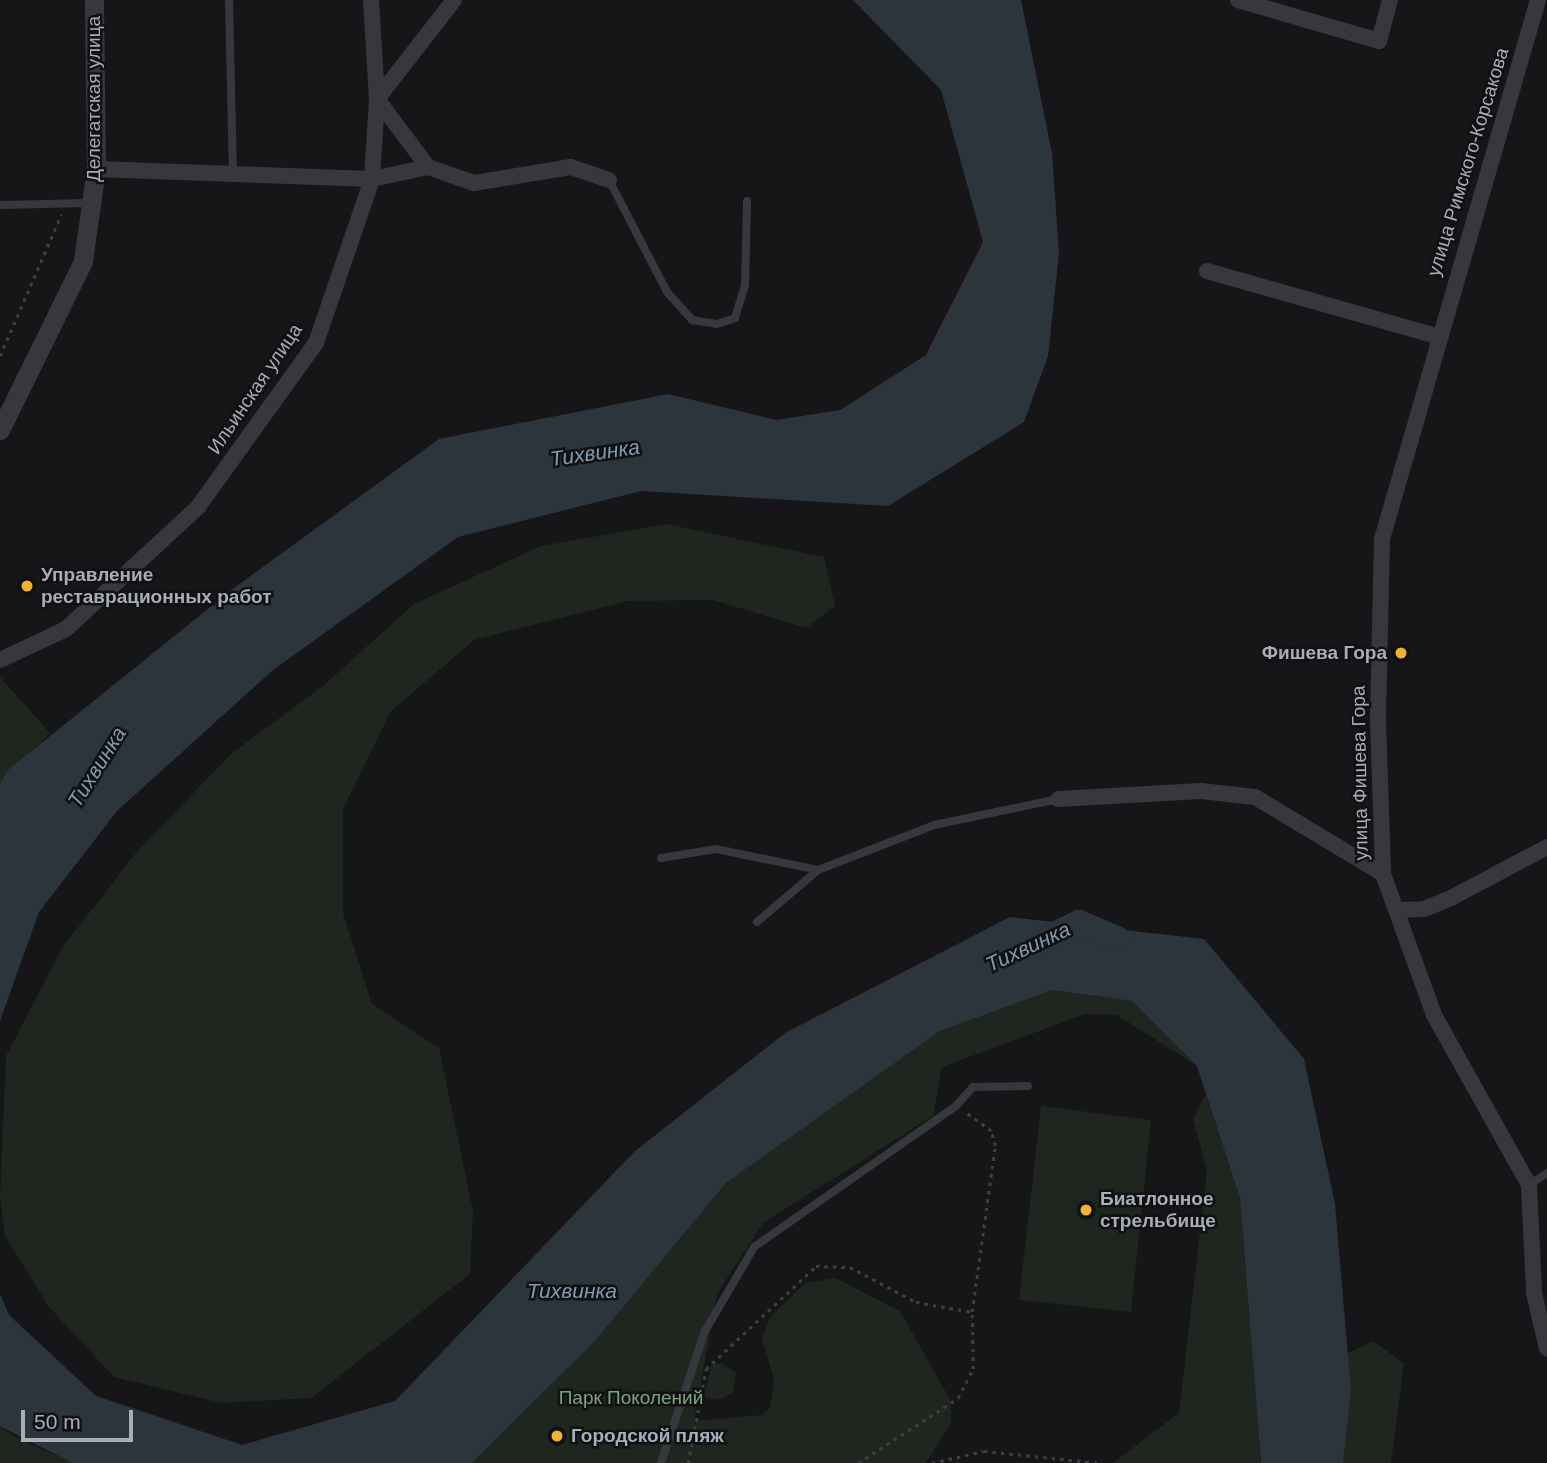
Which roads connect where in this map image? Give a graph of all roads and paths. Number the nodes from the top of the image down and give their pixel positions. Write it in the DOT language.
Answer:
graph roads {
  1 [pos="94,0"];
  2 [pos="229,0"];
  3 [pos="371,0"];
  4 [pos="454,0"];
  5 [pos="1238,0"];
  6 [pos="1390,0"];
  7 [pos="1538,0"];
  8 [pos="377,99"];
  9 [pos="428,167"];
  10 [pos="96,169"];
  11 [pos="233,172"];
  12 [pos="372,179"];
  13 [pos="609,180"];
  14 [pos="747,201"];
  15 [pos="92,203"];
  16 [pos="62,204"];
  17 [pos="0,205"];
  18 [pos="1207,271"];
  19 [pos="1437,336"];
  20 [pos="0,356"];
  21 [pos="0,430"];
  22 [pos="0,660"];
  23 [pos="1058,799"];
  24 [pos="1547,847"];
  25 [pos="662,858"];
  26 [pos="818,870"];
  27 [pos="1383,874"];
  28 [pos="1399,910"];
  29 [pos="757,922"];
  30 [pos="1028,1086"];
  31 [pos="955,1107"];
  32 [pos="1547,1173"];
  33 [pos="1529,1185"];
  34 [pos="972,1312"];
  35 [pos="1547,1349"];
  36 [pos="661,1463"];
  37 [pos="688,1463"];
  38 [pos="858,1463"];
  39 [pos="932,1463"];
  40 [pos="1101,1463"];
  1 -- 10 [label="street, Делегатская улица"];
  2 -- 11 [label="lane"];
  3 -- 8 [label="street, Ильинская улица"];
  4 -- 8 [label="street"];
  5 -- 6 [label="street"];
  7 -- 19 [label="street, улица Римского-Корсакова"];
  8 -- 9 [label="street"];
  8 -- 12 [label="street, Ильинская улица"];
  9 -- 12 [label="street"];
  9 -- 13 [label="street"];
  10 -- 11 [label="street"];
  10 -- 15 [label="street, Делегатская улица"];
  11 -- 12 [label="street"];
  12 -- 22 [label="street, Ильинская улица"];
  13 -- 14 [label="lane"];
  15 -- 16 [label="lane"];
  15 -- 21 [label="street, Делегатская улица"];
  16 -- 17 [label="lane"];
  16 -- 20 [label="path"];
  18 -- 19 [label="street"];
  19 -- 27 [label="street, улица Фишева Гора"];
  23 -- 26 [label="lane"];
  23 -- 27 [label="street"];
  24 -- 28 [label="street"];
  25 -- 26 [label="lane"];
  26 -- 29 [label="lane"];
  27 -- 28 [label="street, улица Фишева Гора"];
  28 -- 33 [label="street, улица Фишева Гора"];
  30 -- 31 [label="lane"];
  31 -- 34 [label="path"];
  31 -- 36 [label="lane"];
  32 -- 33 [label="lane"];
  33 -- 35 [label="street, улица Фишева Гора"];
  34 -- 37 [label="path"];
  34 -- 38 [label="path"];
  39 -- 40 [label="path"];
}
